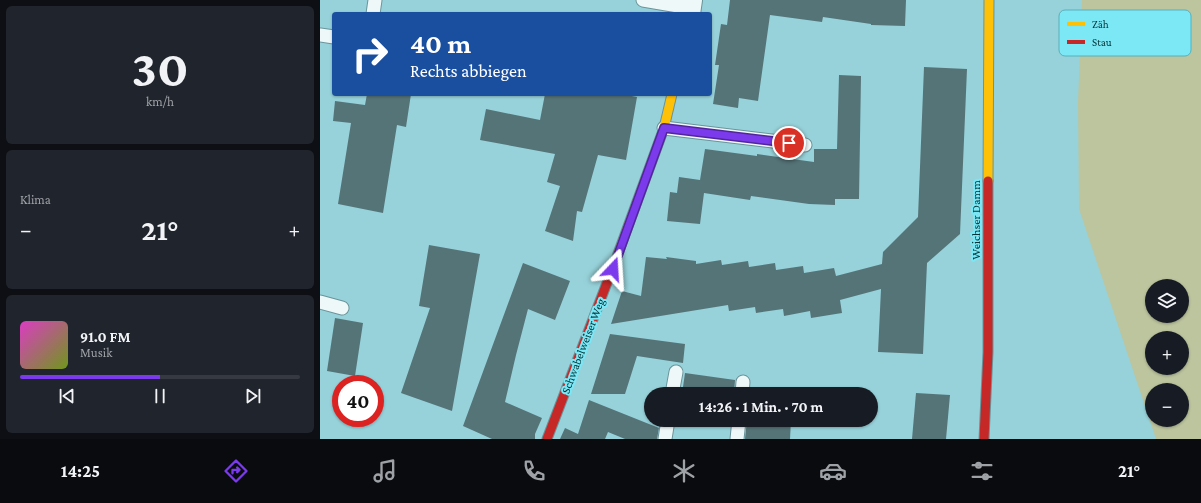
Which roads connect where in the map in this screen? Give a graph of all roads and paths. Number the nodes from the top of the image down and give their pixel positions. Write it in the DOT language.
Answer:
graph roads {
  1 [pos="375,0"];
  2 [pos="643,0"];
  3 [pos="989,0"];
  4 [pos="690,7"];
  5 [pos="373,12"];
  6 [pos="320,35"];
  7 [pos="332,37"];
  8 [pos="671,96"];
  9 [pos="664,128"];
  10 [pos="805,145"];
  11 [pos="320,302"];
  12 [pos="342,308"];
  13 [pos="676,372"];
  14 [pos="673,387"];
  15 [pos="667,427"];
  16 [pos="738,427"];
  17 [pos="548,439"];
  18 [pos="665,439"];
  19 [pos="737,439"];
  20 [pos="984,439"];
  1 -- 5 [label="lane"];
  2 -- 4 [label="lane"];
  3 -- 20 [label="street, Weichser Damm"];
  6 -- 7 [label="lane"];
  8 -- 9 [label="street, Schwabelweiser Weg"];
  9 -- 10 [label="lane"];
  9 -- 17 [label="street, Schwabelweiser Weg"];
  11 -- 12 [label="lane"];
  13 -- 14 [label="lane"];
  15 -- 18 [label="lane"];
  16 -- 19 [label="lane"];
}
